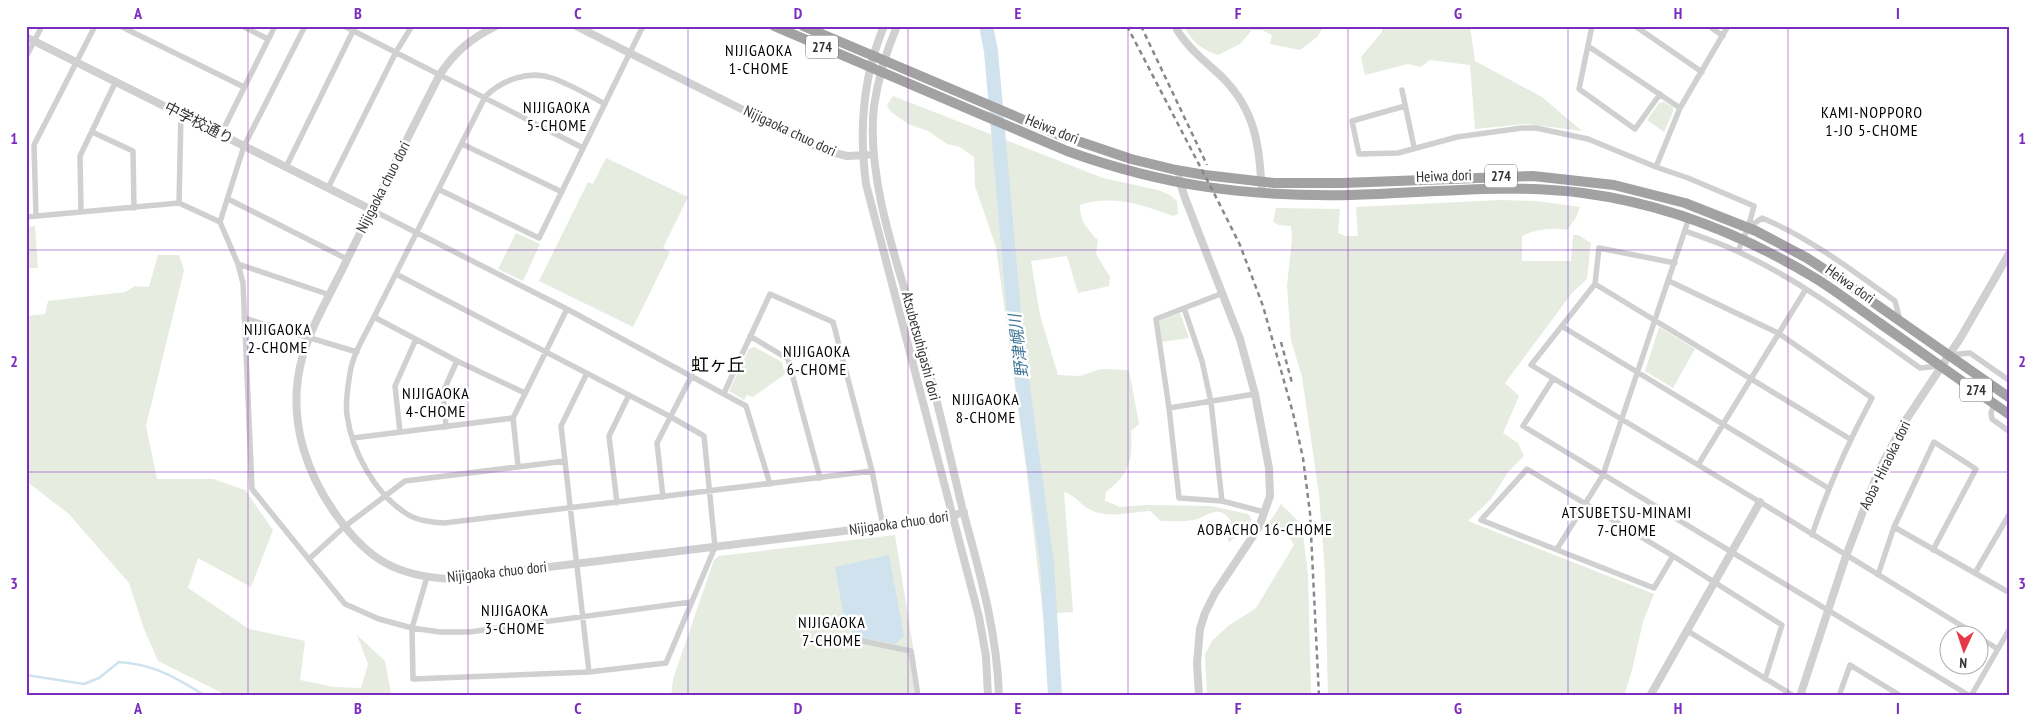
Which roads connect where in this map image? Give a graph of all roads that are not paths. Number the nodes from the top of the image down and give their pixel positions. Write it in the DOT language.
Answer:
graph roads {
  1 [pos="42,26"];
  2 [pos="95,26"];
  3 [pos="120,26"];
  4 [pos="242,26"];
  5 [pos="275,26"];
  6 [pos="305,26"];
  7 [pos="344,26"];
  8 [pos="412,26"];
  9 [pos="496,26"];
  10 [pos="576,26"];
  11 [pos="643,26"];
  12 [pos="774,26"];
  13 [pos="803,26"];
  14 [pos="884,26"];
  15 [pos="897,26"];
  16 [pos="1175,26"];
  17 [pos="1592,26"];
  18 [pos="1635,26"];
  19 [pos="1709,26"];
  20 [pos="1728,26"];
  21 [pos="353,31"];
  22 [pos="1723,36"];
  23 [pos="26,37"];
  24 [pos="268,39"];
  25 [pos="34,41"];
  26 [pos="1588,46"];
  27 [pos="396,52"];
  28 [pos="629,53"];
  29 [pos="874,56"];
  30 [pos="26,57"];
  31 [pos="884,60"];
  32 [pos="77,62"];
  33 [pos="871,68"];
  34 [pos="882,72"];
  35 [pos="1702,72"];
  36 [pos="440,74"];
  37 [pos="116,82"];
  38 [pos="244,87"];
  39 [pos="1402,90"];
  40 [pos="1660,94"];
  41 [pos="485,97"];
  42 [pos="605,104"];
  43 [pos="1405,106"];
  44 [pos="1680,108"];
  45 [pos="181,113"];
  46 [pos="92,132"];
  47 [pos="221,134"];
  48 [pos="462,144"];
  49 [pos="244,146"];
  50 [pos="1414,147"];
  51 [pos="583,148"];
  52 [pos="874,154"];
  53 [pos="862,156"];
  54 [pos="286,167"];
  55 [pos="1656,168"];
  56 [pos="1176,170"];
  57 [pos="1261,182"];
  58 [pos="1181,184"];
  59 [pos="328,188"];
  60 [pos="440,190"];
  61 [pos="562,192"];
  62 [pos="1262,193"];
  63 [pos="228,199"];
  64 [pos="178,203"];
  65 [pos="134,208"];
  66 [pos="372,210"];
  67 [pos="80,212"];
  68 [pos="36,216"];
  69 [pos="26,217"];
  70 [pos="1689,218"];
  71 [pos="220,222"];
  72 [pos="1748,228"];
  73 [pos="1684,231"];
  74 [pos="417,233"];
  75 [pos="1743,240"];
  76 [pos="1738,251"];
  77 [pos="2010,252"];
  78 [pos="896,256"];
  79 [pos="885,258"];
  80 [pos="347,259"];
  81 [pos="1675,263"];
  82 [pos="238,264"];
  83 [pos="396,274"];
  84 [pos="1668,281"];
  85 [pos="1595,284"];
  86 [pos="1806,289"];
  87 [pos="1223,293"];
  88 [pos="330,295"];
  89 [pos="1184,308"];
  90 [pos="567,309"];
  91 [pos="374,317"];
  92 [pos="244,318"];
  93 [pos="1655,321"];
  94 [pos="1900,322"];
  95 [pos="1563,327"];
  96 [pos="1778,333"];
  97 [pos="750,336"];
  98 [pos="310,337"];
  99 [pos="416,339"];
  100 [pos="357,352"];
  101 [pos="546,352"];
  102 [pos="1949,355"];
  103 [pos="456,361"];
  104 [pos="1942,366"];
  105 [pos="1638,372"];
  106 [pos="587,373"];
  107 [pos="692,375"];
  108 [pos="1751,378"];
  109 [pos="1553,379"];
  110 [pos="2010,381"];
  111 [pos="525,393"];
  112 [pos="724,393"];
  113 [pos="1255,394"];
  114 [pos="629,395"];
  115 [pos="2010,398"];
  116 [pos="1210,402"];
  117 [pos="1994,404"];
  118 [pos="1169,408"];
  119 [pos="2010,415"];
  120 [pos="671,417"];
  121 [pos="513,418"];
  122 [pos="1622,419"];
  123 [pos="1723,424"];
  124 [pos="446,427"];
  125 [pos="400,432"];
  126 [pos="2010,432"];
  127 [pos="352,438"];
  128 [pos="1850,439"];
  129 [pos="565,461"];
  130 [pos="1698,465"];
  131 [pos="518,466"];
  132 [pos="872,470"];
  133 [pos="1603,475"];
  134 [pos="820,478"];
  135 [pos="770,484"];
  136 [pos="1828,488"];
  137 [pos="709,491"];
  138 [pos="385,494"];
  139 [pos="663,497"];
  140 [pos="1222,501"];
  141 [pos="1760,502"];
  142 [pos="617,503"];
  143 [pos="1585,504"];
  144 [pos="571,508"];
  145 [pos="964,512"];
  146 [pos="1264,512"];
  147 [pos="2010,513"];
  148 [pos="954,516"];
  149 [pos="883,526"];
  150 [pos="344,527"];
  151 [pos="1894,527"];
  152 [pos="1812,535"];
  153 [pos="714,547"];
  154 [pos="1557,549"];
  155 [pos="1732,550"];
  156 [pos="1933,550"];
  157 [pos="1673,556"];
  158 [pos="1846,556"];
  159 [pos="309,559"];
  160 [pos="577,564"];
  161 [pos="1974,573"];
  162 [pos="1878,575"];
  163 [pos="427,578"];
  164 [pos="1714,582"];
  165 [pos="2010,593"];
  166 [pos="691,602"];
  167 [pos="1828,611"];
  168 [pos="583,615"];
  169 [pos="1958,624"];
  170 [pos="412,628"];
  171 [pos="2010,628"];
  172 [pos="1686,630"];
  173 [pos="848,638"];
  174 [pos="1988,643"];
  175 [pos="1998,649"];
  176 [pos="589,672"];
  177 [pos="1766,679"];
  178 [pos="918,696"];
  179 [pos="988,696"];
  180 [pos="999,696"];
  181 [pos="1199,696"];
  182 [pos="1650,696"];
  183 [pos="1794,696"];
  184 [pos="1800,696"];
  185 [pos="1839,696"];
  186 [pos="1902,696"];
  187 [pos="1970,696"];
  1 -- 25 [label="street"];
  2 -- 32 [label="street"];
  3 -- 38 [label="street"];
  4 -- 24 [label="street"];
  5 -- 24 [label="street"];
  6 -- 49 [label="street"];
  7 -- 21 [label="street"];
  8 -- 27 [label="street"];
  9 -- 36 [label="street, Nijigaoka chuo dori"];
  10 -- 28 [label="street, Nijigaoka chuo dori"];
  11 -- 28 [label="street"];
  12 -- 33 [label="highway, 274"];
  13 -- 29 [label="highway, 274"];
  14 -- 29 [label="street, Atsubetsuhigashi dori"];
  15 -- 31 [label="street, Atsubetsuhigashi dori"];
  16 -- 57 [label="street"];
  17 -- 26 [label="street"];
  18 -- 35 [label="street"];
  19 -- 22 [label="street"];
  20 -- 22 [label="street"];
  21 -- 27 [label="street"];
  21 -- 54 [label="street"];
  22 -- 35 [label="street"];
  23 -- 25 [label="street, 中学校通り"];
  24 -- 38 [label="street"];
  25 -- 30 [label="street"];
  25 -- 32 [label="street, 中学校通り"];
  26 -- 40 [label="street"];
  26 -- 40 [label="street"];
  27 -- 36 [label="street"];
  27 -- 59 [label="street"];
  28 -- 42 [label="street"];
  28 -- 53 [label="street, Nijigaoka chuo dori"];
  29 -- 31 [label="highway, Heiwa dori / 274"];
  29 -- 33 [label="street, Atsubetsuhigashi dori"];
  31 -- 34 [label="street, Atsubetsuhigashi dori"];
  31 -- 56 [label="highway, Heiwa dori / 274"];
  32 -- 37 [label="street, 中学校通り"];
  32 -- 68 [label="street"];
  33 -- 34 [label="highway, Heiwa dori / 274"];
  33 -- 53 [label="street, Atsubetsuhigashi dori"];
  34 -- 52 [label="street, Atsubetsuhigashi dori"];
  34 -- 58 [label="highway, Heiwa dori / 274"];
  35 -- 44 [label="street"];
  36 -- 41 [label="street"];
  36 -- 66 [label="street, Nijigaoka chuo dori"];
  37 -- 45 [label="street, 中学校通り"];
  37 -- 46 [label="street"];
  38 -- 47 [label="street"];
  39 -- 43 [label="street"];
  40 -- 44 [label="street"];
  41 -- 42 [label="street"];
  41 -- 48 [label="street"];
  41 -- 51 [label="street"];
  42 -- 51 [label="street"];
  43 -- 50 [label="street"];
  43 -- 50 [label="street"];
  44 -- 55 [label="street"];
  45 -- 47 [label="street, 中学校通り"];
  45 -- 64 [label="street"];
  46 -- 65 [label="street"];
  46 -- 67 [label="street"];
  47 -- 49 [label="street, 中学校通り"];
  48 -- 60 [label="street"];
  48 -- 61 [label="street"];
  49 -- 54 [label="street, 中学校通り"];
  49 -- 63 [label="street"];
  50 -- 55 [label="street"];
  51 -- 61 [label="street"];
  52 -- 53 [label="street, Nijigaoka chuo dori"];
  52 -- 78 [label="street, Atsubetsuhigashi dori"];
  53 -- 79 [label="street, Atsubetsuhigashi dori"];
  54 -- 59 [label="street, 中学校通り"];
  55 -- 72 [label="street"];
  56 -- 57 [label="highway, Heiwa dori / 274"];
  56 -- 58 [label="street"];
  57 -- 62 [label="street"];
  57 -- 72 [label="highway, Heiwa dori / 274"];
  58 -- 62 [label="highway, Heiwa dori / 274"];
  58 -- 87 [label="street"];
  59 -- 66 [label="street, 中学校通り"];
  60 -- 61 [label="street"];
  60 -- 74 [label="street"];
  62 -- 70 [label="highway, Heiwa dori / 274"];
  63 -- 71 [label="street"];
  63 -- 80 [label="street"];
  64 -- 65 [label="street"];
  64 -- 71 [label="street"];
  65 -- 67 [label="street"];
  66 -- 74 [label="street"];
  66 -- 80 [label="street, Nijigaoka chuo dori"];
  67 -- 68 [label="street"];
  68 -- 69 [label="street"];
  70 -- 73 [label="street"];
  70 -- 75 [label="highway, Heiwa dori / 274"];
  71 -- 82 [label="street"];
  72 -- 75 [label="street"];
  72 -- 94 [label="highway, Heiwa dori / 274"];
  72 -- 94 [label="street"];
  73 -- 76 [label="street"];
  73 -- 81 [label="street"];
  74 -- 83 [label="street"];
  74 -- 90 [label="street"];
  75 -- 76 [label="street"];
  75 -- 104 [label="highway, Heiwa dori / 274"];
  76 -- 86 [label="street"];
  77 -- 102 [label="street, Aoba･Hiraoka dori"];
  78 -- 79 [label="street"];
  78 -- 145 [label="street, Atsubetsuhigashi dori"];
  79 -- 148 [label="street, Atsubetsuhigashi dori"];
  80 -- 88 [label="street, Nijigaoka chuo dori"];
  81 -- 84 [label="street"];
  81 -- 85 [label="street"];
  82 -- 88 [label="street"];
  82 -- 92 [label="street"];
  83 -- 91 [label="street"];
  83 -- 101 [label="street"];
  84 -- 93 [label="street"];
  84 -- 96 [label="street"];
  85 -- 93 [label="street"];
  85 -- 95 [label="street"];
  86 -- 96 [label="street"];
  86 -- 104 [label="street"];
  87 -- 89 [label="street"];
  87 -- 113 [label="street"];
  88 -- 98 [label="street, Nijigaoka chuo dori"];
  89 -- 116 [label="street"];
  89 -- 118 [label="street"];
  90 -- 101 [label="street"];
  90 -- 107 [label="street"];
  91 -- 99 [label="street"];
  91 -- 100 [label="street"];
  92 -- 98 [label="street"];
  92 -- 159 [label="street"];
  93 -- 105 [label="street"];
  93 -- 108 [label="street"];
  94 -- 102 [label="highway, Heiwa dori / 274"];
  95 -- 105 [label="street"];
  95 -- 109 [label="street"];
  96 -- 108 [label="street"];
  96 -- 128 [label="street"];
  97 -- 112 [label="street"];
  97 -- 132 [label="street"];
  97 -- 134 [label="street"];
  98 -- 100 [label="street"];
  98 -- 150 [label="street, Nijigaoka chuo dori"];
  99 -- 103 [label="street"];
  99 -- 125 [label="street"];
  100 -- 127 [label="street"];
  101 -- 106 [label="street"];
  101 -- 111 [label="street"];
  102 -- 104 [label="street, Aoba･Hiraoka dori"];
  102 -- 110 [label="street"];
  102 -- 115 [label="highway, Heiwa dori / 274"];
  103 -- 111 [label="street"];
  103 -- 124 [label="street"];
  104 -- 117 [label="highway, Heiwa dori / 274"];
  104 -- 158 [label="street, Aoba･Hiraoka dori"];
  105 -- 122 [label="street"];
  105 -- 123 [label="street"];
  106 -- 114 [label="street"];
  106 -- 129 [label="street"];
  107 -- 112 [label="street"];
  107 -- 120 [label="street"];
  108 -- 123 [label="street"];
  108 -- 128 [label="street"];
  109 -- 122 [label="street"];
  109 -- 133 [label="street"];
  111 -- 121 [label="street"];
  112 -- 135 [label="street"];
  113 -- 116 [label="street"];
  113 -- 146 [label="street"];
  114 -- 120 [label="street"];
  114 -- 142 [label="street"];
  116 -- 118 [label="street"];
  116 -- 140 [label="street"];
  117 -- 119 [label="highway, Heiwa dori / 274"];
  117 -- 126 [label="street"];
  118 -- 140 [label="street"];
  120 -- 137 [label="street"];
  120 -- 139 [label="street"];
  121 -- 124 [label="street"];
  121 -- 131 [label="street"];
  122 -- 130 [label="street"];
  122 -- 133 [label="street"];
  123 -- 130 [label="street"];
  123 -- 136 [label="street"];
  124 -- 125 [label="street"];
  125 -- 127 [label="street"];
  127 -- 138 [label="street"];
  128 -- 136 [label="street"];
  129 -- 131 [label="street"];
  129 -- 144 [label="street"];
  130 -- 141 [label="street"];
  131 -- 138 [label="street"];
  132 -- 134 [label="street"];
  132 -- 149 [label="street"];
  133 -- 143 [label="street"];
  133 -- 155 [label="street"];
  134 -- 135 [label="street"];
  135 -- 137 [label="street"];
  136 -- 152 [label="street"];
  137 -- 139 [label="street"];
  137 -- 153 [label="street"];
  138 -- 144 [label="street"];
  138 -- 150 [label="street"];
  139 -- 142 [label="street"];
  140 -- 146 [label="street"];
  141 -- 152 [label="street"];
  141 -- 155 [label="street"];
  142 -- 144 [label="street"];
  143 -- 154 [label="street"];
  143 -- 154 [label="street"];
  143 -- 157 [label="street"];
  144 -- 160 [label="street"];
  145 -- 148 [label="street, Nijigaoka chuo dori"];
  145 -- 180 [label="street, Atsubetsuhigashi dori"];
  146 -- 181 [label="street"];
  147 -- 161 [label="street"];
  148 -- 149 [label="street, Nijigaoka chuo dori"];
  148 -- 179 [label="street, Atsubetsuhigashi dori"];
  149 -- 153 [label="street, Nijigaoka chuo dori"];
  150 -- 159 [label="street"];
  150 -- 163 [label="street, Nijigaoka chuo dori"];
  151 -- 156 [label="street"];
  151 -- 156 [label="street"];
  151 -- 162 [label="street"];
  152 -- 158 [label="street"];
  153 -- 160 [label="street, Nijigaoka chuo dori"];
  153 -- 166 [label="street"];
  154 -- 157 [label="street"];
  155 -- 164 [label="street"];
  155 -- 167 [label="street"];
  156 -- 161 [label="street"];
  157 -- 164 [label="street"];
  158 -- 162 [label="street"];
  158 -- 167 [label="street, Aoba･Hiraoka dori"];
  159 -- 170 [label="street"];
  160 -- 163 [label="street, Nijigaoka chuo dori"];
  160 -- 168 [label="street"];
  161 -- 165 [label="street"];
  162 -- 169 [label="street"];
  163 -- 170 [label="street"];
  164 -- 172 [label="street"];
  164 -- 177 [label="street"];
  166 -- 168 [label="street"];
  166 -- 176 [label="street"];
  167 -- 184 [label="street, Aoba･Hiraoka dori"];
  167 -- 187 [label="street"];
  168 -- 170 [label="street"];
  168 -- 176 [label="street"];
  170 -- 176 [label="street"];
  171 -- 175 [label="street"];
  172 -- 177 [label="street"];
  172 -- 182 [label="street"];
  173 -- 178 [label="street"];
  174 -- 175 [label="street"];
  175 -- 187 [label="street"];
  177 -- 183 [label="street"];
  185 -- 186 [label="street"];
}
